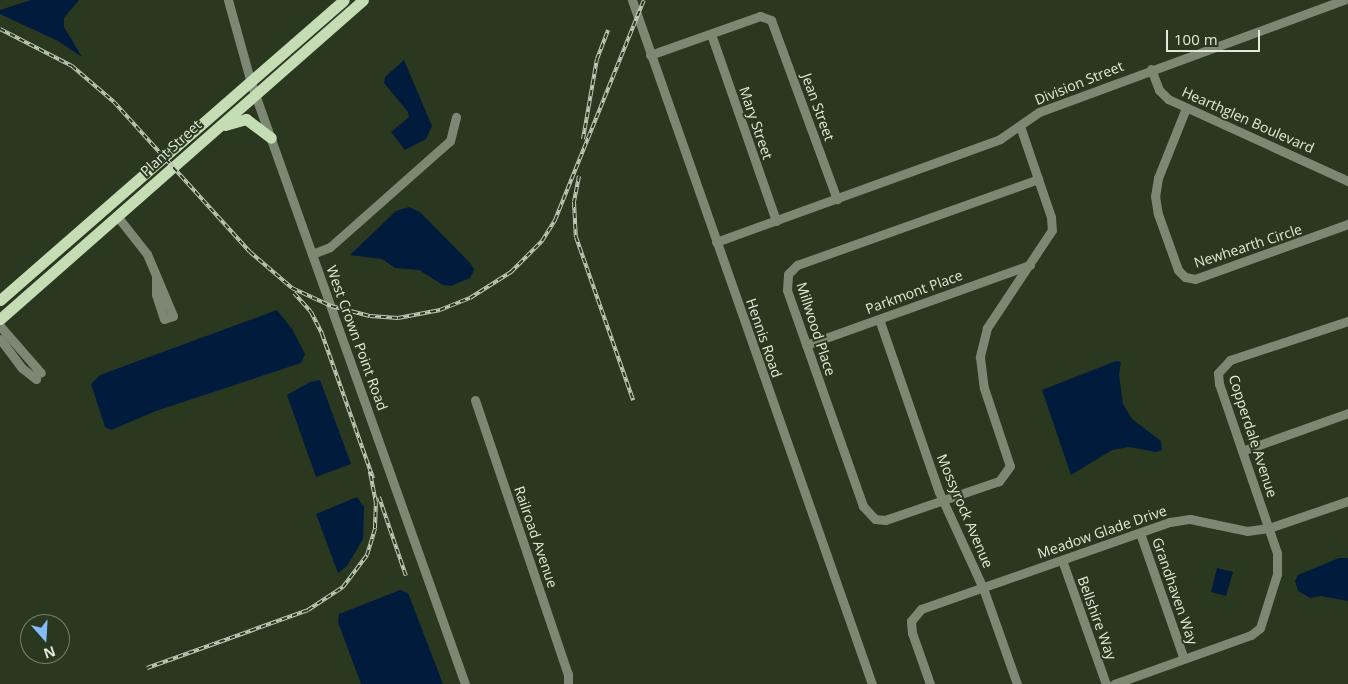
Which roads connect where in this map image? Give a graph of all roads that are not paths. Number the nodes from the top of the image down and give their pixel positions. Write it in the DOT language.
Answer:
graph roads {
  1 [pos="228,0"];
  2 [pos="344,0"];
  3 [pos="363,0"];
  4 [pos="632,0"];
  5 [pos="1344,0"];
  6 [pos="711,34"];
  7 [pos="650,55"];
  8 [pos="1151,69"];
  9 [pos="251,83"];
  10 [pos="255,94"];
  11 [pos="1186,108"];
  12 [pos="456,117"];
  13 [pos="1020,126"];
  14 [pos="210,133"];
  15 [pos="271,138"];
  16 [pos="1038,179"];
  17 [pos="1348,181"];
  18 [pos="120,196"];
  19 [pos="837,199"];
  20 [pos="99,214"];
  21 [pos="117,216"];
  22 [pos="776,221"];
  23 [pos="1348,224"];
  24 [pos="95,236"];
  25 [pos="716,242"];
  26 [pos="312,254"];
  27 [pos="1030,265"];
  28 [pos="156,278"];
  29 [pos="0,300"];
  30 [pos="0,319"];
  31 [pos="879,320"];
  32 [pos="1348,321"];
  33 [pos="0,326"];
  34 [pos="0,339"];
  35 [pos="806,345"];
  36 [pos="475,400"];
  37 [pos="1348,413"];
  38 [pos="1242,451"];
  39 [pos="943,501"];
  40 [pos="1348,501"];
  41 [pos="1269,528"];
  42 [pos="1140,533"];
  43 [pos="1062,560"];
  44 [pos="983,588"];
  45 [pos="1184,659"];
  46 [pos="465,684"];
  47 [pos="568,684"];
  48 [pos="872,684"];
  49 [pos="930,684"];
  50 [pos="1017,684"];
  51 [pos="1106,684"];
  52 [pos="1114,684"];
  1 -- 9 [label="street, West Crown Point Road"];
  2 -- 9 [label="main road, Plant Street"];
  3 -- 10 [label="main road, Plant Street"];
  4 -- 7 [label="street, Hennis Road"];
  5 -- 8 [label="street, Division Street"];
  6 -- 7 [label="street"];
  6 -- 19 [label="street, Jean Street"];
  6 -- 22 [label="street, Mary Street"];
  7 -- 25 [label="street, Hennis Road"];
  8 -- 11 [label="street, Hearthglen Boulevard"];
  8 -- 13 [label="street, Division Street"];
  9 -- 10 [label="street, West Crown Point Road"];
  9 -- 18 [label="main road, Plant Street"];
  10 -- 14 [label="main road, Plant Street"];
  10 -- 15 [label="street, West Crown Point Road"];
  11 -- 17 [label="street, Hearthglen Boulevard"];
  11 -- 23 [label="street, Newhearth Circle"];
  12 -- 26 [label="street"];
  13 -- 16 [label="street"];
  13 -- 19 [label="street, Division Street"];
  14 -- 15 [label="main road"];
  14 -- 21 [label="main road, Plant Street"];
  15 -- 26 [label="street, West Crown Point Road"];
  16 -- 27 [label="street"];
  16 -- 35 [label="street, Millwood Place"];
  18 -- 20 [label="main road, Plant Street"];
  18 -- 21 [label="main road"];
  19 -- 22 [label="street, Division Street"];
  20 -- 24 [label="main road"];
  20 -- 29 [label="main road, Plant Street"];
  21 -- 24 [label="main road, Plant Street"];
  21 -- 28 [label="street"];
  22 -- 25 [label="street, Division Street"];
  24 -- 30 [label="main road, Plant Street"];
  25 -- 48 [label="street, Hennis Road"];
  26 -- 46 [label="street, West Crown Point Road"];
  27 -- 31 [label="street, Parkmont Place"];
  27 -- 39 [label="street, Millwood Place"];
  28 -- 28 [label="street"];
  31 -- 35 [label="street, Parkmont Place"];
  31 -- 39 [label="street, Mossyrock Avenue"];
  32 -- 38 [label="street, Copperdale Avenue"];
  33 -- 34 [label="street"];
  35 -- 39 [label="street, Millwood Place"];
  36 -- 47 [label="street, Railroad Avenue"];
  37 -- 38 [label="street"];
  38 -- 41 [label="street, Copperdale Avenue"];
  39 -- 44 [label="street, Mossyrock Avenue"];
  40 -- 41 [label="street, Meadow Glade Drive"];
  41 -- 42 [label="street, Meadow Glade Drive"];
  41 -- 45 [label="street"];
  42 -- 43 [label="street, Meadow Glade Drive"];
  42 -- 45 [label="street, Grandhaven Way"];
  43 -- 44 [label="street, Meadow Glade Drive"];
  43 -- 51 [label="street, Bellshire Way"];
  44 -- 49 [label="street, Meadow Glade Drive"];
  44 -- 50 [label="street, Mossyrock Avenue"];
  45 -- 52 [label="street"];
}
